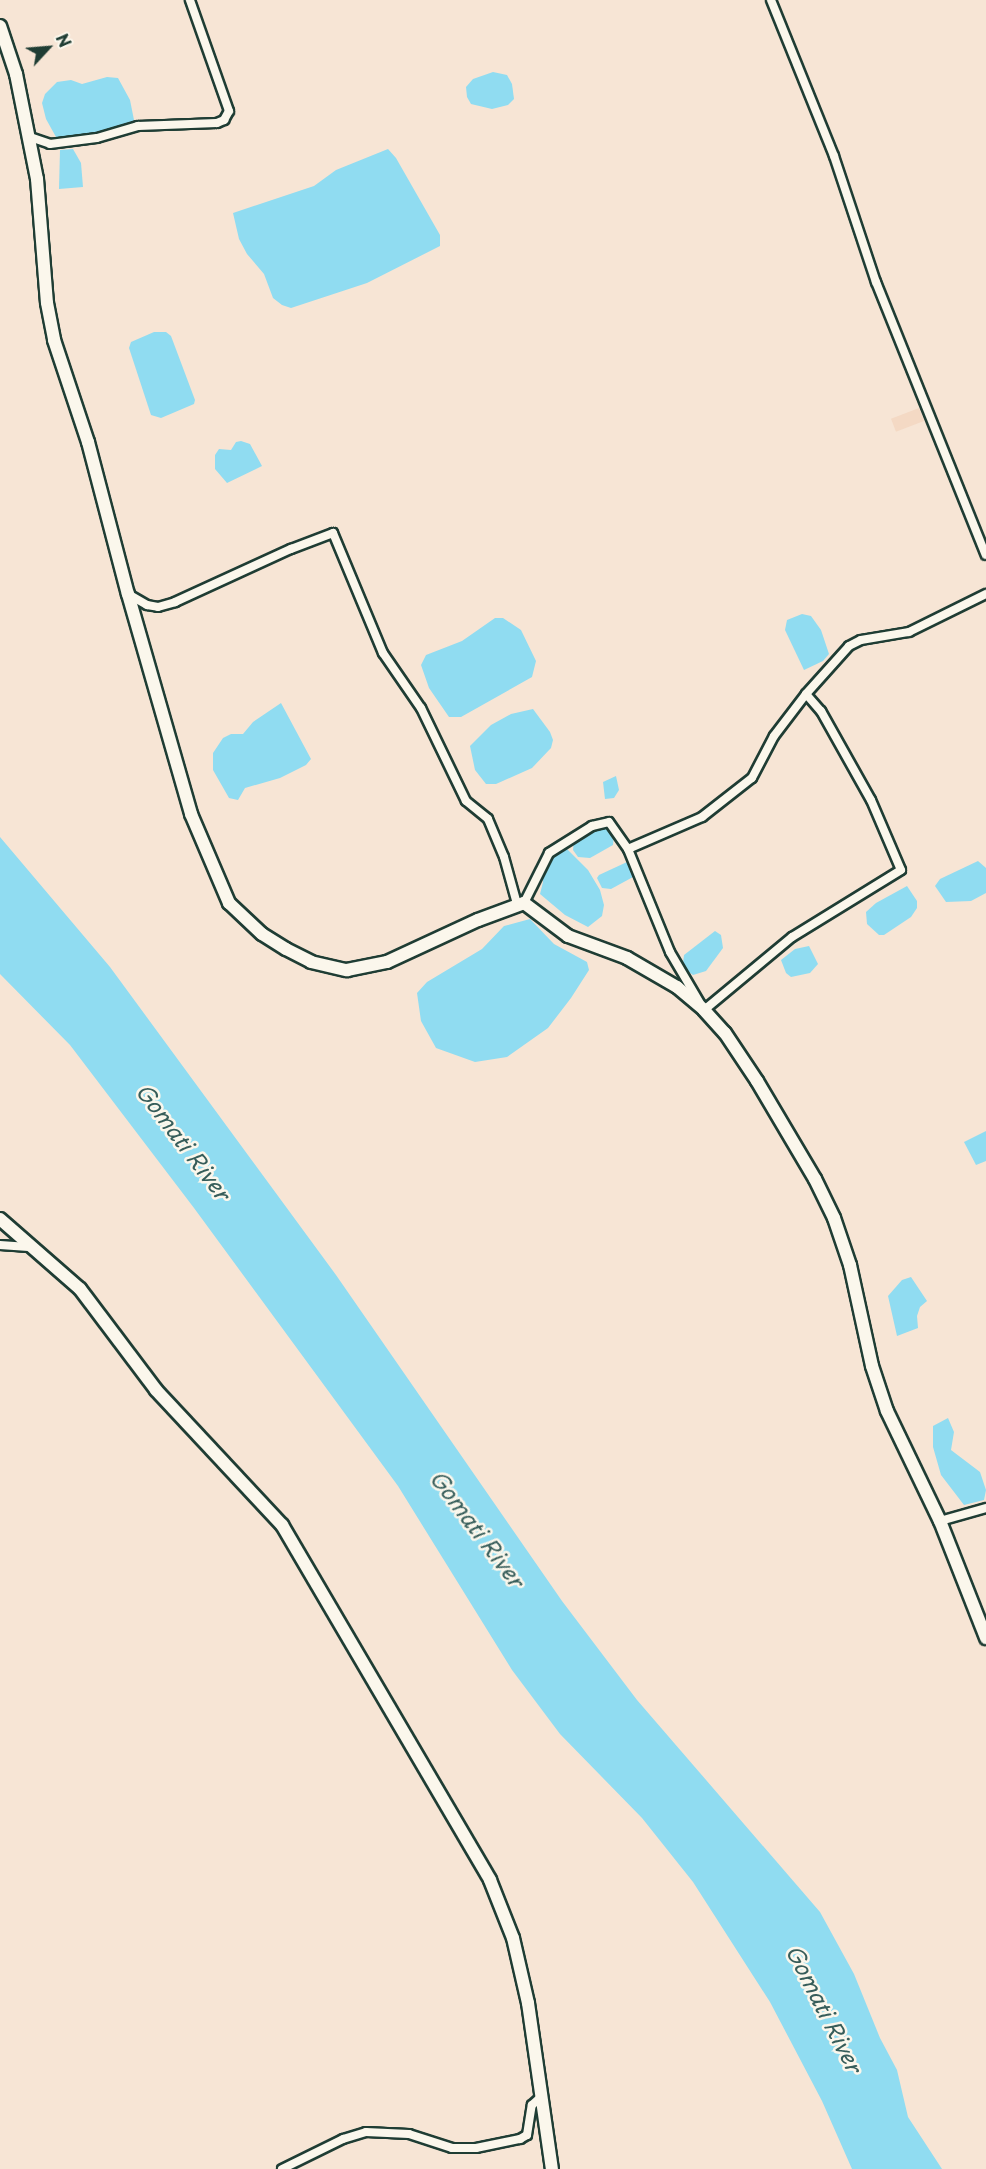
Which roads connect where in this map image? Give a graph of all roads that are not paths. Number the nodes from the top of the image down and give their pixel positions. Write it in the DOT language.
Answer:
graph roads {
  1 [pos="190,0"];
  2 [pos="771,0"];
  3 [pos="0,26"];
  4 [pos="30,137"];
  5 [pos="986,555"];
  6 [pos="128,594"];
  7 [pos="986,594"];
  8 [pos="806,694"];
  9 [pos="628,849"];
  10 [pos="520,903"];
  11 [pos="704,1010"];
  12 [pos="0,1219"];
  13 [pos="0,1245"];
  14 [pos="33,1247"];
  15 [pos="986,1508"];
  16 [pos="940,1521"];
  17 [pos="986,1638"];
  18 [pos="541,2097"];
  19 [pos="282,2169"];
  20 [pos="552,2169"];
  1 -- 4 [label="street"];
  2 -- 5 [label="street"];
  3 -- 4 [label="main road"];
  4 -- 6 [label="main road"];
  6 -- 10 [label="street"];
  6 -- 10 [label="main road"];
  7 -- 8 [label="street"];
  8 -- 9 [label="street"];
  8 -- 11 [label="street"];
  9 -- 10 [label="street"];
  9 -- 11 [label="street"];
  10 -- 11 [label="main road"];
  11 -- 16 [label="main road"];
  12 -- 14 [label="main road"];
  13 -- 14 [label="street"];
  14 -- 18 [label="main road"];
  15 -- 16 [label="street"];
  16 -- 17 [label="main road"];
  18 -- 19 [label="street"];
  18 -- 20 [label="main road"];
}
